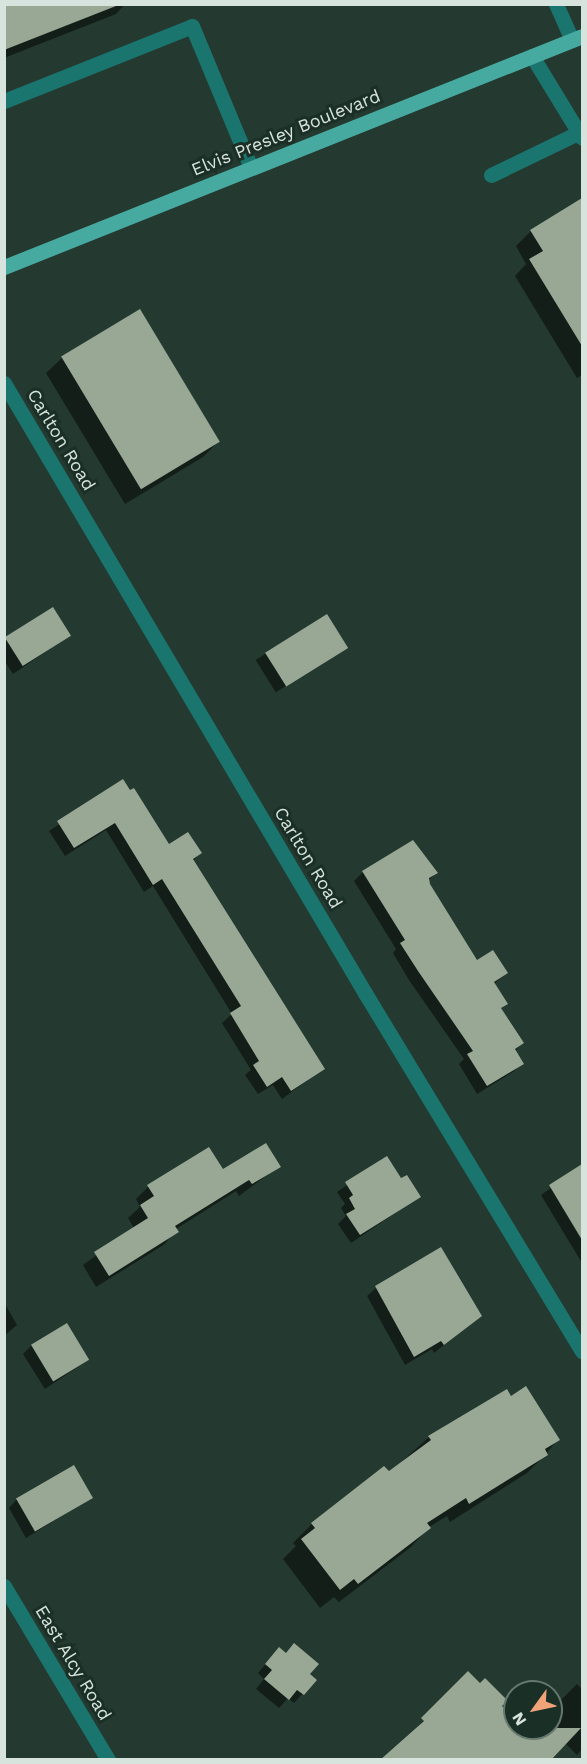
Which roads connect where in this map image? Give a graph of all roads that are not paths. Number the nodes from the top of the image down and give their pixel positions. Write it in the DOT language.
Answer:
graph roads {
  1 [pos="556,4"];
  2 [pos="577,38"];
  3 [pos="532,56"];
  4 [pos="4,101"];
  5 [pos="581,134"];
  6 [pos="251,168"];
  7 [pos="490,174"];
  8 [pos="4,267"];
  9 [pos="4,383"];
  10 [pos="582,1351"];
  11 [pos="4,1586"];
  12 [pos="108,1760"];
  1 -- 2 [label="street"];
  2 -- 3 [label="main road, Elvis Presley Boulevard"];
  3 -- 5 [label="street"];
  3 -- 6 [label="main road, Elvis Presley Boulevard"];
  4 -- 6 [label="street"];
  5 -- 7 [label="street"];
  6 -- 8 [label="main road, Elvis Presley Boulevard"];
  9 -- 10 [label="street, Carlton Road"];
  11 -- 12 [label="street, East Alcy Road"];
}
